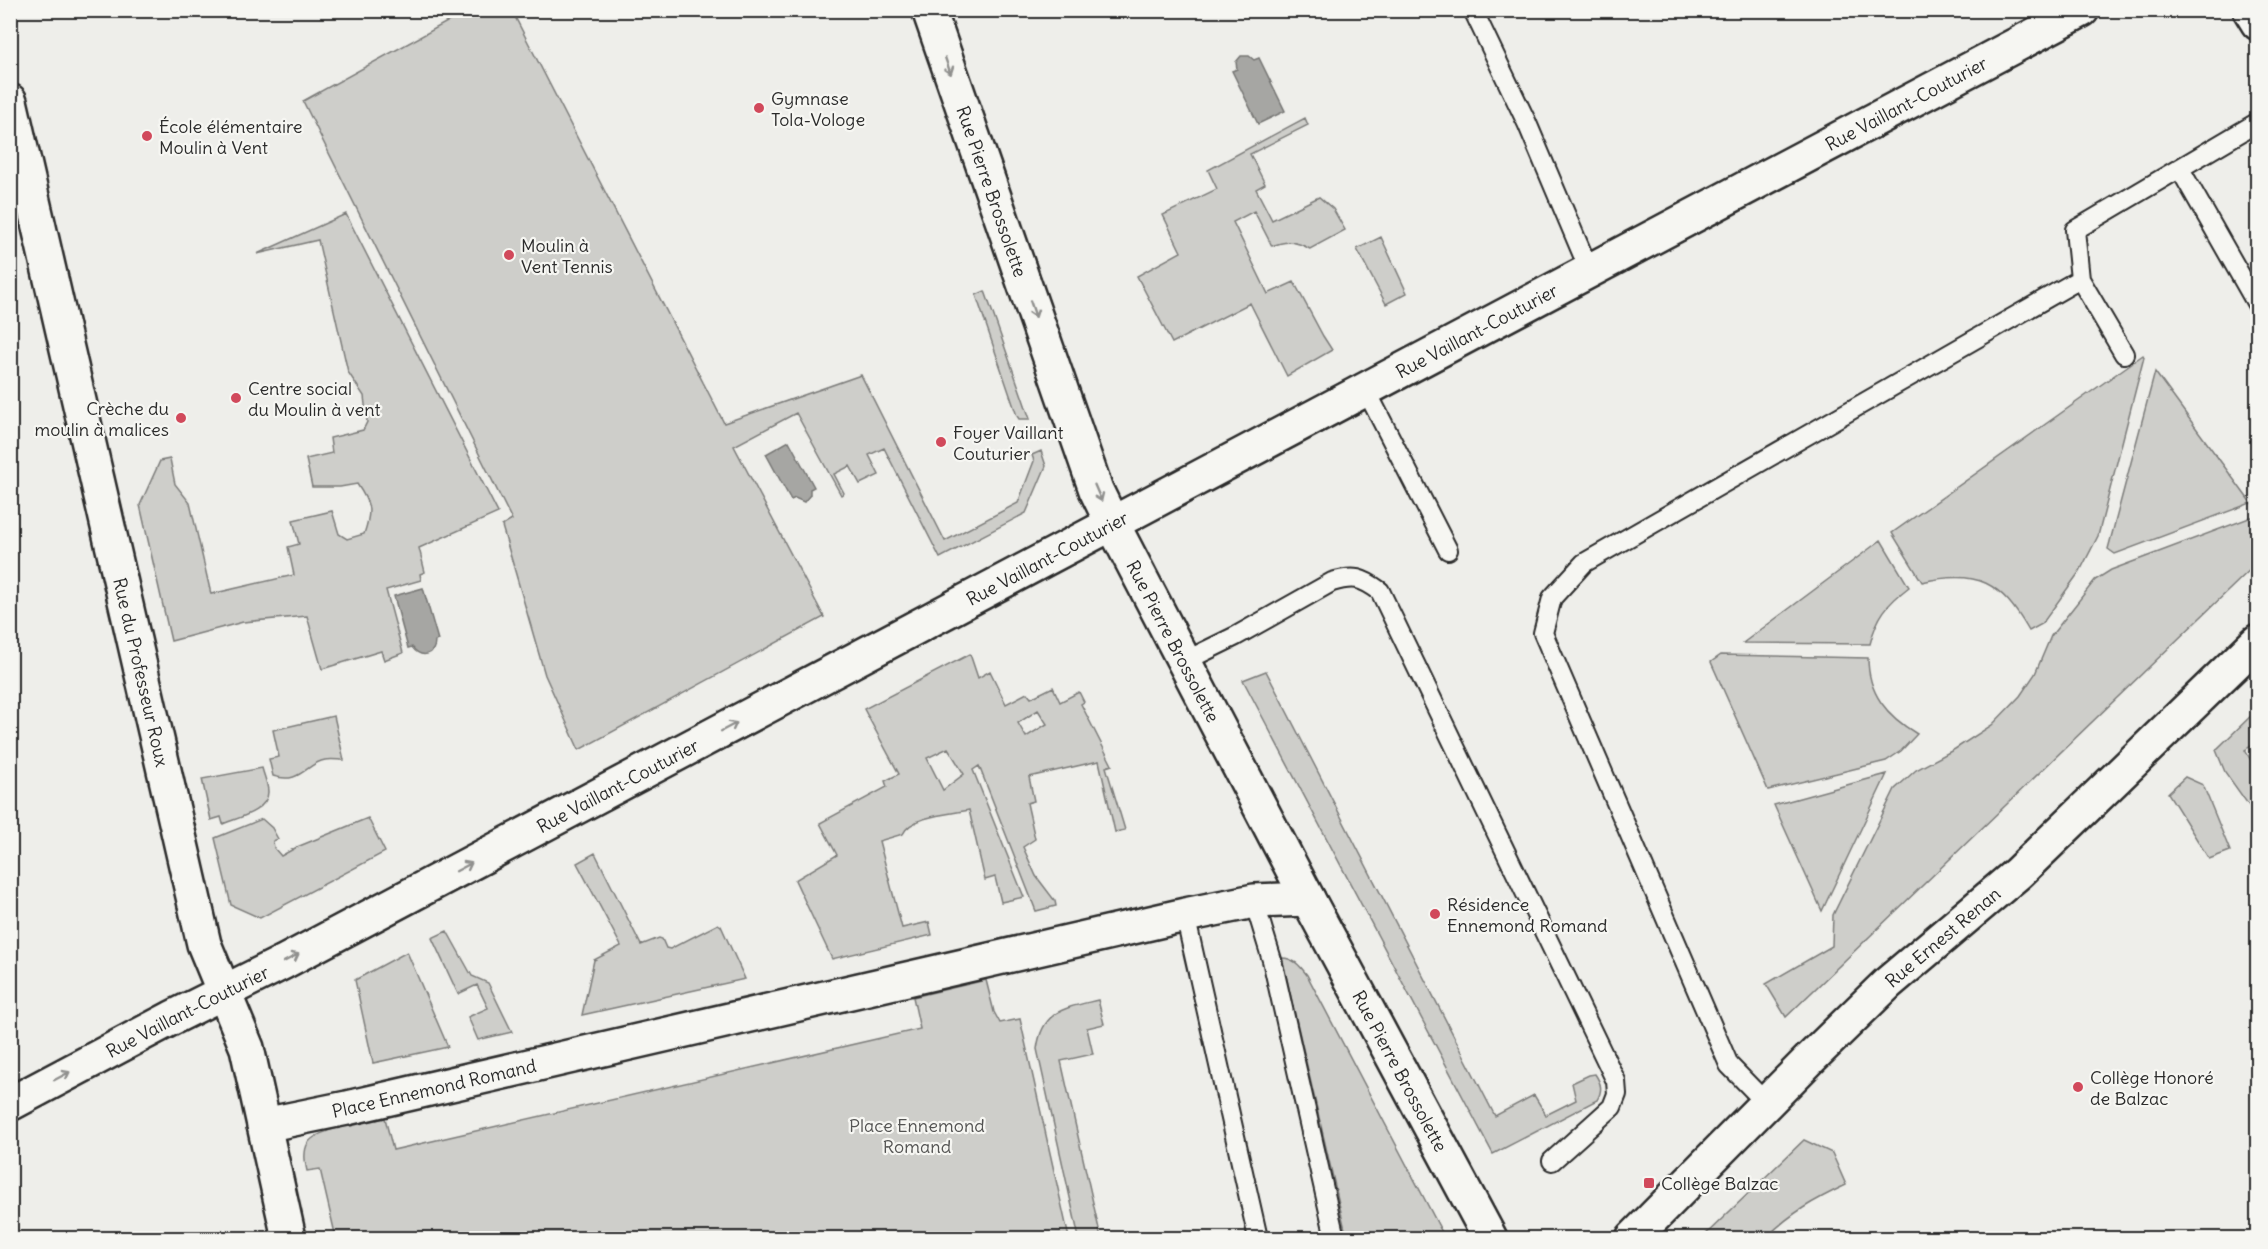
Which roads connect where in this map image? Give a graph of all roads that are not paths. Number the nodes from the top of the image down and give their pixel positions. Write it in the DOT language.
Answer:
graph roads {
  1 [pos="929,10"];
  2 [pos="1473,10"];
  3 [pos="2082,10"];
  4 [pos="2250,10"];
  5 [pos="2258,24"];
  6 [pos="10,102"];
  7 [pos="2258,122"];
  8 [pos="2180,169"];
  9 [pos="1590,272"];
  10 [pos="2080,279"];
  11 [pos="2258,306"];
  12 [pos="2124,354"];
  13 [pos="1366,390"];
  14 [pos="1112,524"];
  15 [pos="1448,550"];
  16 [pos="2258,641"];
  17 [pos="1185,661"];
  18 [pos="1308,899"];
  19 [pos="1254,901"];
  20 [pos="1185,915"];
  21 [pos="224,993"];
  22 [pos="1766,1103"];
  23 [pos="10,1104"];
  24 [pos="264,1125"];
  25 [pos="1552,1161"];
  26 [pos="289,1239"];
  27 [pos="1258,1239"];
  28 [pos="1335,1239"];
  29 [pos="1490,1239"];
  30 [pos="1633,1239"];
  1 -- 14 [label="street, Rue Pierre Brossolette, one-way"];
  2 -- 9 [label="lane"];
  3 -- 9 [label="street, Rue Vaillant-Couturier"];
  4 -- 5 [label="street"];
  6 -- 21 [label="street, Rue du Professeur Roux"];
  7 -- 8 [label="lane"];
  8 -- 10 [label="lane"];
  8 -- 11 [label="lane"];
  9 -- 13 [label="street, Rue Vaillant-Couturier"];
  10 -- 12 [label="lane"];
  10 -- 22 [label="lane"];
  13 -- 14 [label="street, Rue Vaillant-Couturier"];
  13 -- 15 [label="lane"];
  14 -- 17 [label="street, Rue Pierre Brossolette"];
  21 -- 14 [label="street, Rue Vaillant-Couturier, one-way"];
  16 -- 22 [label="street, Rue Ernest Renan"];
  17 -- 18 [label="street, Rue Pierre Brossolette"];
  17 -- 25 [label="lane"];
  18 -- 19 [label="street, Place Ennemond Romand"];
  18 -- 29 [label="street, Rue Pierre Brossolette"];
  19 -- 20 [label="street, Place Ennemond Romand"];
  19 -- 28 [label="lane"];
  20 -- 24 [label="street, Place Ennemond Romand"];
  20 -- 27 [label="lane"];
  23 -- 21 [label="street, Rue Vaillant-Couturier, one-way"];
  21 -- 24 [label="street, Rue du Professeur Roux"];
  22 -- 30 [label="street, Rue Ernest Renan"];
  24 -- 26 [label="street, Rue du Professeur Roux"];
}
